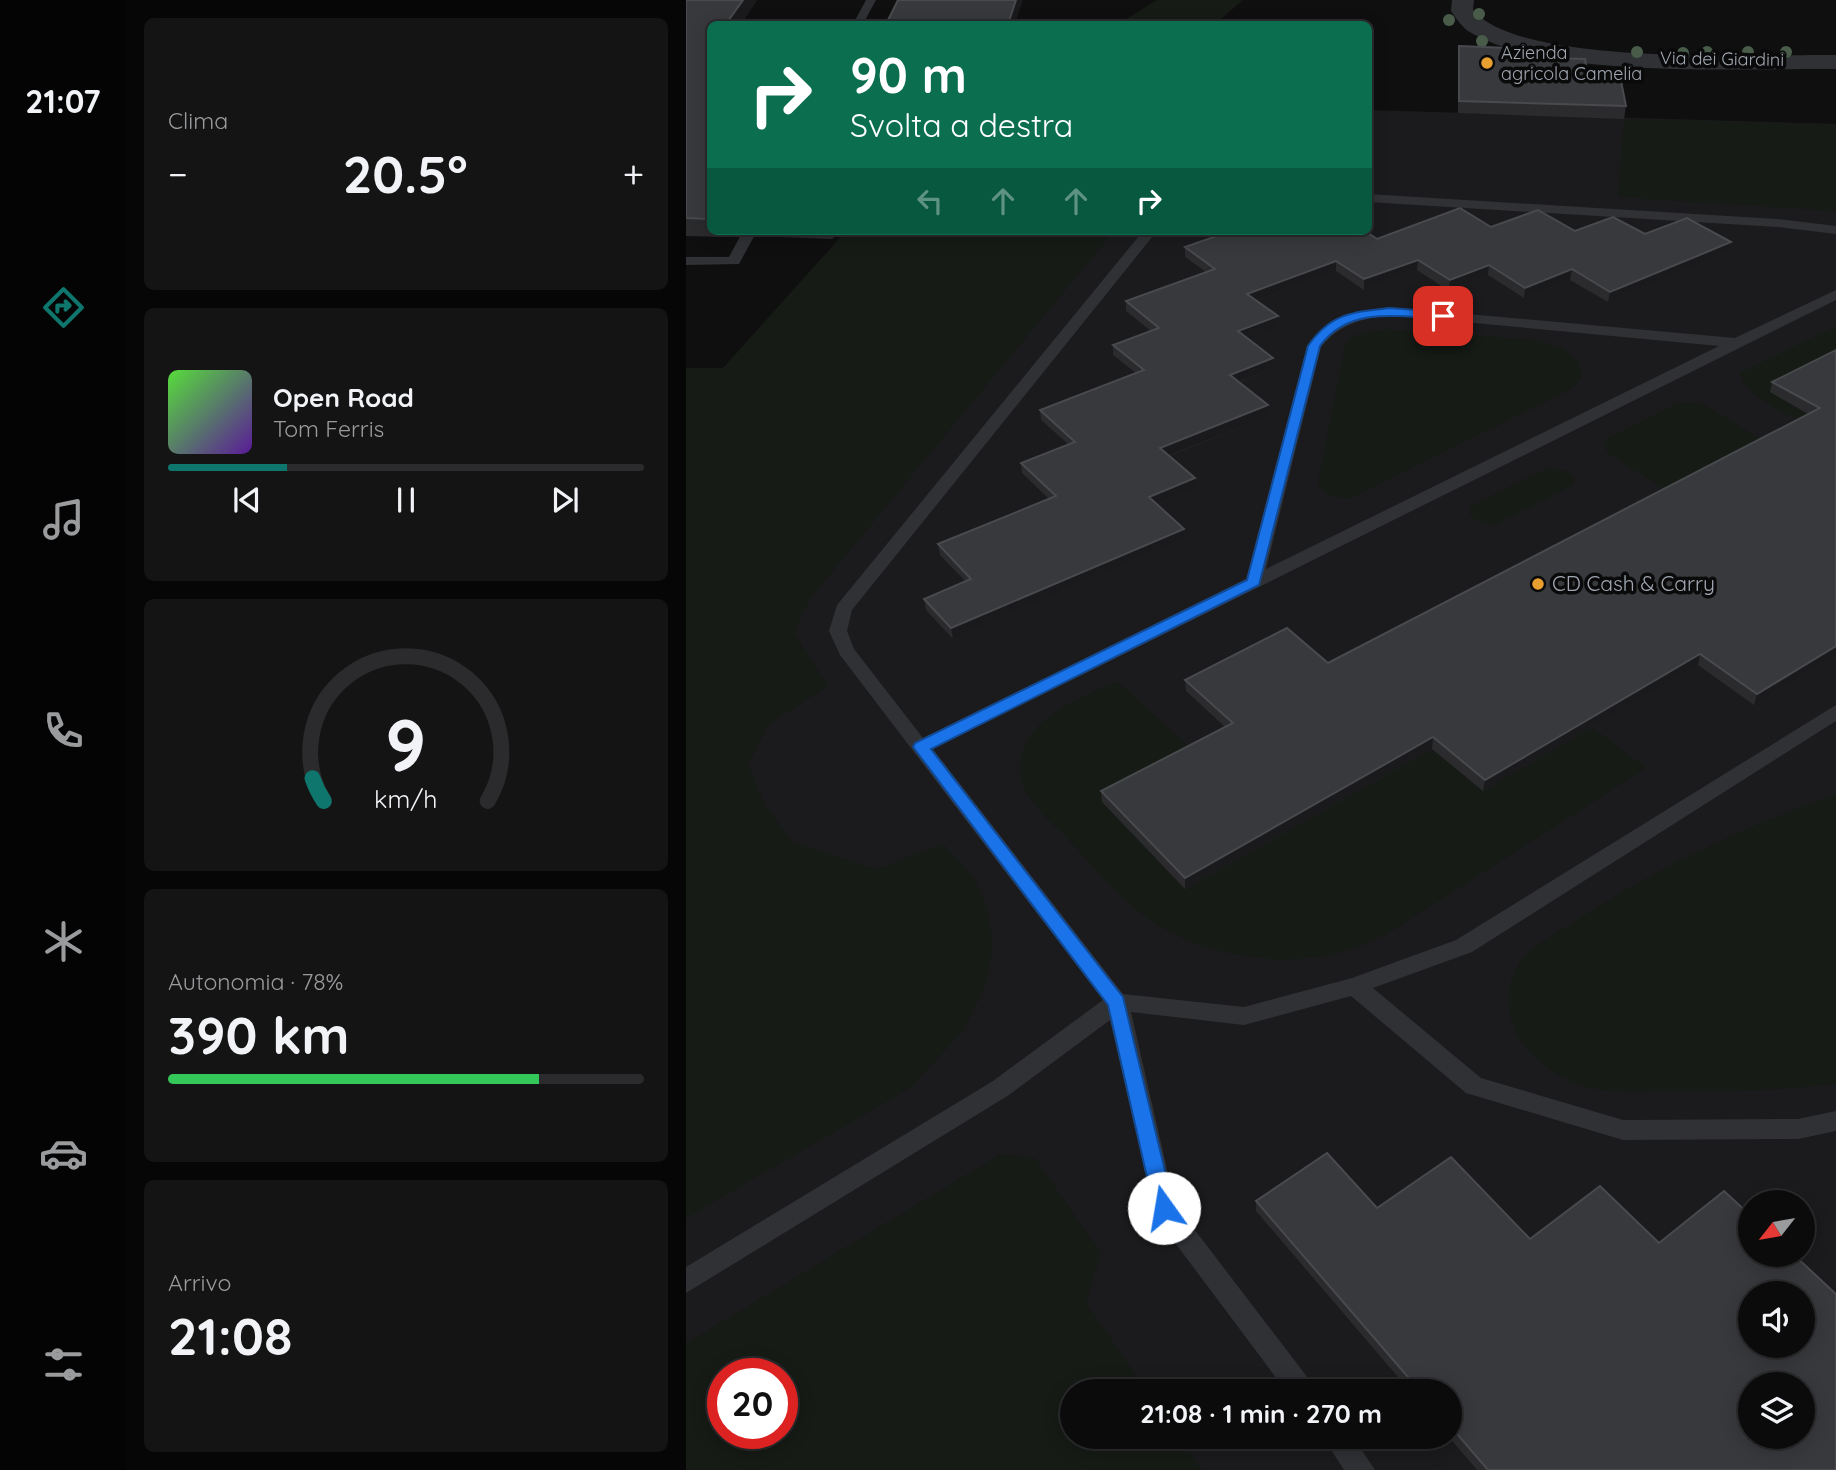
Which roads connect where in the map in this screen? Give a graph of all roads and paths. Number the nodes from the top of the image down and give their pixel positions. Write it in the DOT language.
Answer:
graph roads {
  1 [pos="871,0"];
  2 [pos="1462,0"];
  3 [pos="860,21"];
  4 [pos="1836,62"];
  5 [pos="1372,198"];
  6 [pos="1836,230"];
  7 [pos="748,235"];
  8 [pos="1147,235"];
  9 [pos="686,261"];
  10 [pos="1836,294"];
  11 [pos="1737,343"];
  12 [pos="1254,582"];
  13 [pos="1836,712"];
  14 [pos="921,747"];
  15 [pos="1355,986"];
  16 [pos="1117,1002"];
  17 [pos="1836,1121"];
  18 [pos="686,1281"];
  19 [pos="1293,1379"];
  20 [pos="1345,1449"];
  21 [pos="1361,1470"];
  1 -- 3 [label="lane"];
  2 -- 4 [label="street, Via dei Giardini"];
  5 -- 6 [label="lane"];
  7 -- 9 [label="lane"];
  8 -- 14 [label="lane"];
  10 -- 11 [label="lane"];
  11 -- 12 [label="lane"];
  11 -- 12 [label="lane"];
  12 -- 14 [label="lane"];
  13 -- 15 [label="lane"];
  14 -- 16 [label="lane"];
  15 -- 16 [label="lane"];
  15 -- 17 [label="lane"];
  16 -- 18 [label="lane"];
  16 -- 19 [label="lane"];
  20 -- 21 [label="lane"];
}
